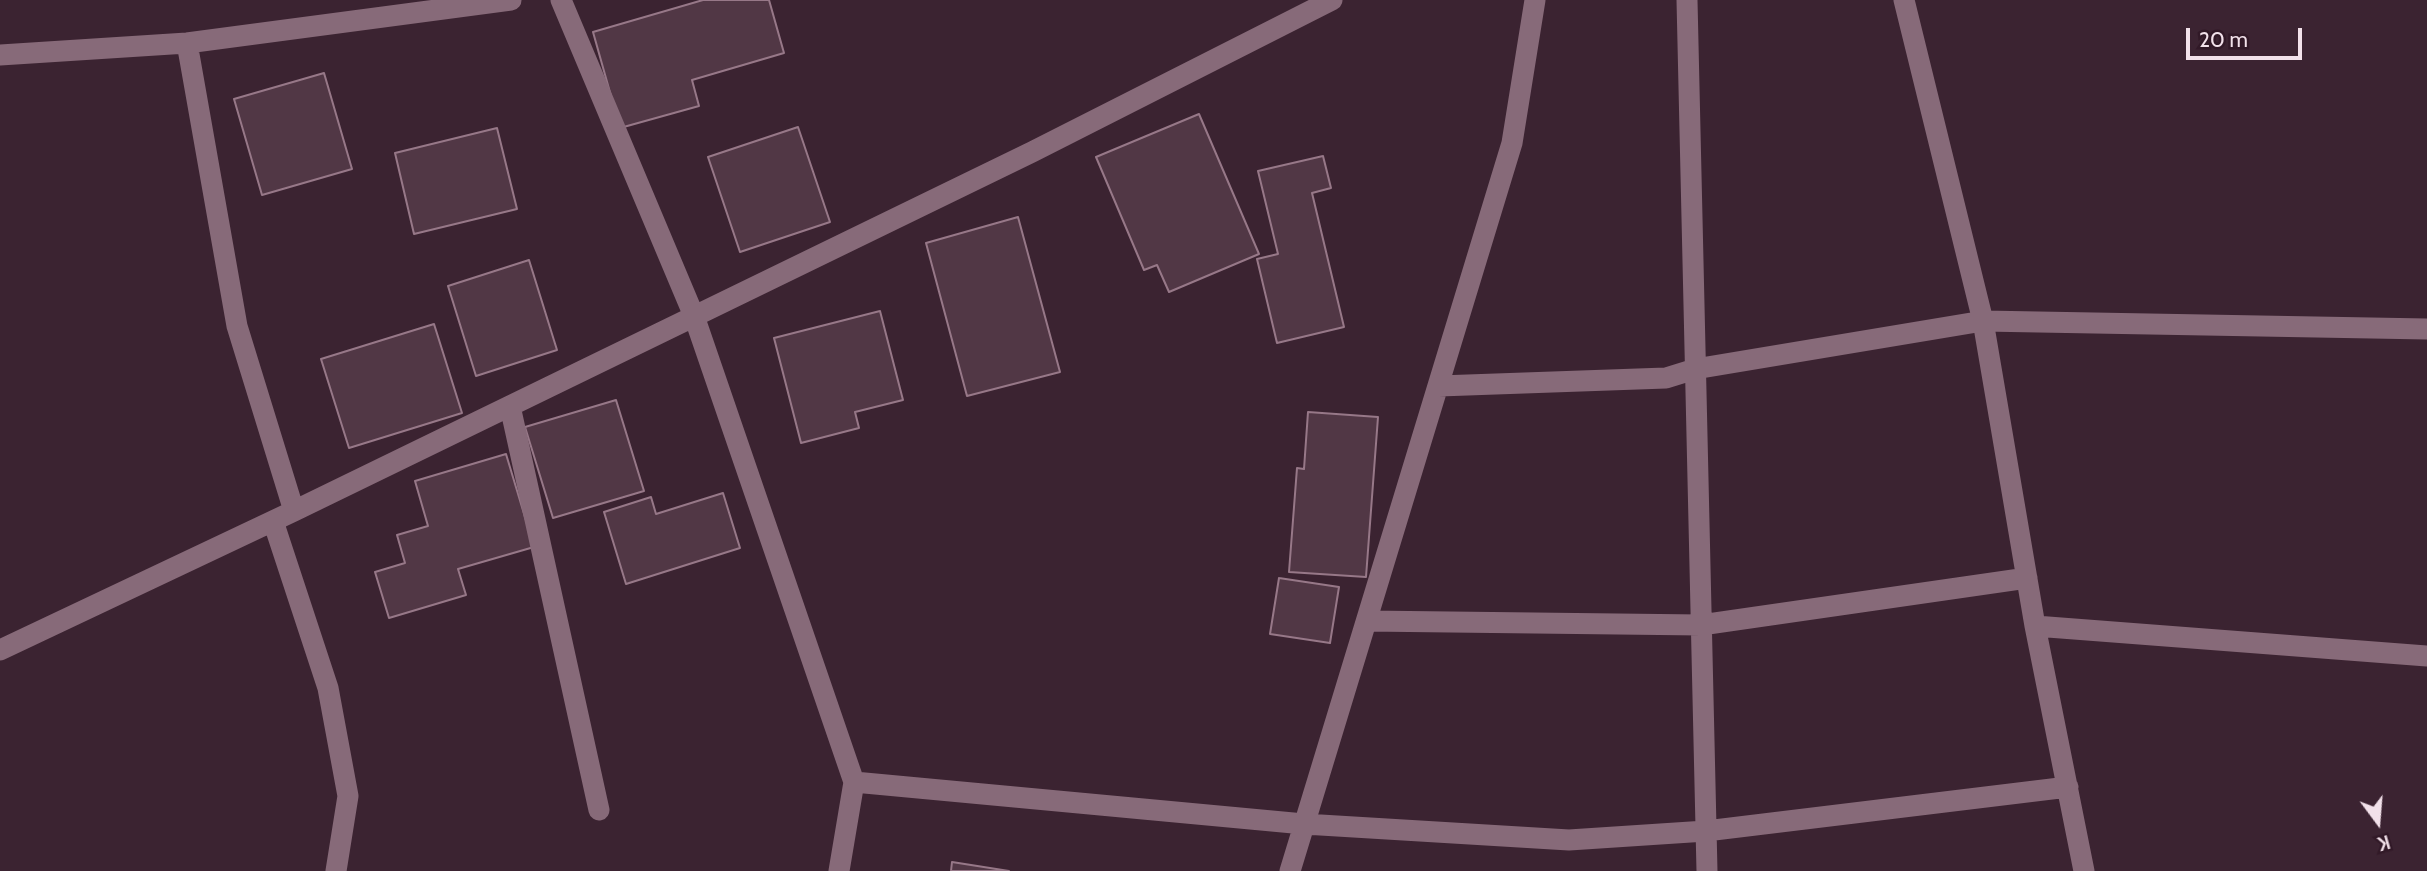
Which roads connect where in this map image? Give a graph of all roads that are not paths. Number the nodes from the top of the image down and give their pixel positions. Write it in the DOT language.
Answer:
graph roads {
  1 [pos="511,0"];
  2 [pos="561,0"];
  3 [pos="1332,0"];
  4 [pos="1535,0"];
  5 [pos="1687,0"];
  6 [pos="1904,0"];
  7 [pos="187,43"];
  8 [pos="0,55"];
  9 [pos="694,316"];
  10 [pos="1983,321"];
  11 [pos="2427,329"];
  12 [pos="1695,369"];
  13 [pos="1439,386"];
  14 [pos="510,406"];
  15 [pos="294,511"];
  16 [pos="273,521"];
  17 [pos="2027,578"];
  18 [pos="1367,621"];
  19 [pos="1701,625"];
  20 [pos="2035,626"];
  21 [pos="0,650"];
  22 [pos="2427,656"];
  23 [pos="854,782"];
  24 [pos="2068,788"];
  25 [pos="599,810"];
  26 [pos="1304,824"];
  27 [pos="1706,831"];
  28 [pos="336,871"];
  29 [pos="839,871"];
  30 [pos="1290,871"];
  31 [pos="1707,871"];
  32 [pos="2084,871"];
  1 -- 7 [label="street"];
  2 -- 9 [label="street"];
  3 -- 9 [label="street"];
  4 -- 13 [label="street"];
  5 -- 12 [label="street"];
  6 -- 10 [label="street"];
  7 -- 8 [label="street"];
  7 -- 15 [label="street"];
  9 -- 14 [label="street"];
  9 -- 23 [label="street"];
  10 -- 11 [label="street"];
  10 -- 12 [label="street"];
  10 -- 17 [label="street"];
  12 -- 13 [label="street"];
  12 -- 19 [label="street"];
  13 -- 18 [label="street"];
  14 -- 15 [label="street"];
  14 -- 25 [label="street"];
  15 -- 16 [label="street"];
  16 -- 21 [label="street"];
  16 -- 28 [label="street"];
  17 -- 19 [label="street"];
  17 -- 20 [label="street"];
  18 -- 19 [label="street"];
  18 -- 26 [label="street"];
  19 -- 27 [label="street"];
  20 -- 22 [label="street"];
  20 -- 24 [label="street"];
  23 -- 26 [label="street"];
  23 -- 29 [label="street"];
  24 -- 27 [label="street"];
  24 -- 32 [label="street"];
  26 -- 27 [label="street"];
  26 -- 30 [label="street"];
  27 -- 31 [label="street"];
}
